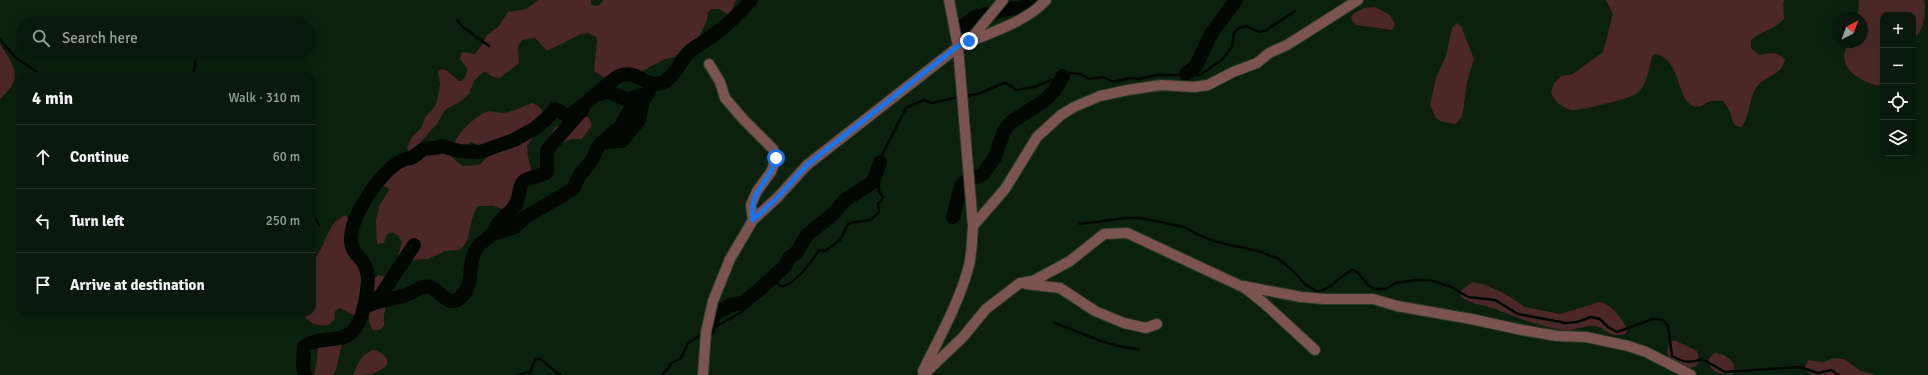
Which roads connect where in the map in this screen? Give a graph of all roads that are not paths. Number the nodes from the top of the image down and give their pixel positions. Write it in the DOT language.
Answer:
graph roads {
  1 [pos="949,0"];
  2 [pos="1002,0"];
  3 [pos="1046,0"];
  4 [pos="1358,0"];
  5 [pos="969,41"];
  6 [pos="958,46"];
  7 [pos="709,64"];
  8 [pos="753,220"];
  9 [pos="973,226"];
  10 [pos="1020,283"];
  11 [pos="1237,285"];
  12 [pos="1157,324"];
  13 [pos="1315,350"];
  14 [pos="703,375"];
  15 [pos="922,375"];
  16 [pos="1691,375"];
  1 -- 6 [label="street"];
  2 -- 5 [label="street"];
  3 -- 5 [label="street"];
  4 -- 9 [label="street"];
  5 -- 6 [label="street"];
  6 -- 8 [label="street"];
  6 -- 9 [label="street"];
  7 -- 8 [label="street"];
  8 -- 14 [label="street"];
  9 -- 15 [label="street"];
  10 -- 11 [label="street"];
  10 -- 12 [label="street"];
  10 -- 15 [label="street"];
  11 -- 13 [label="street"];
  11 -- 16 [label="street"];
}
